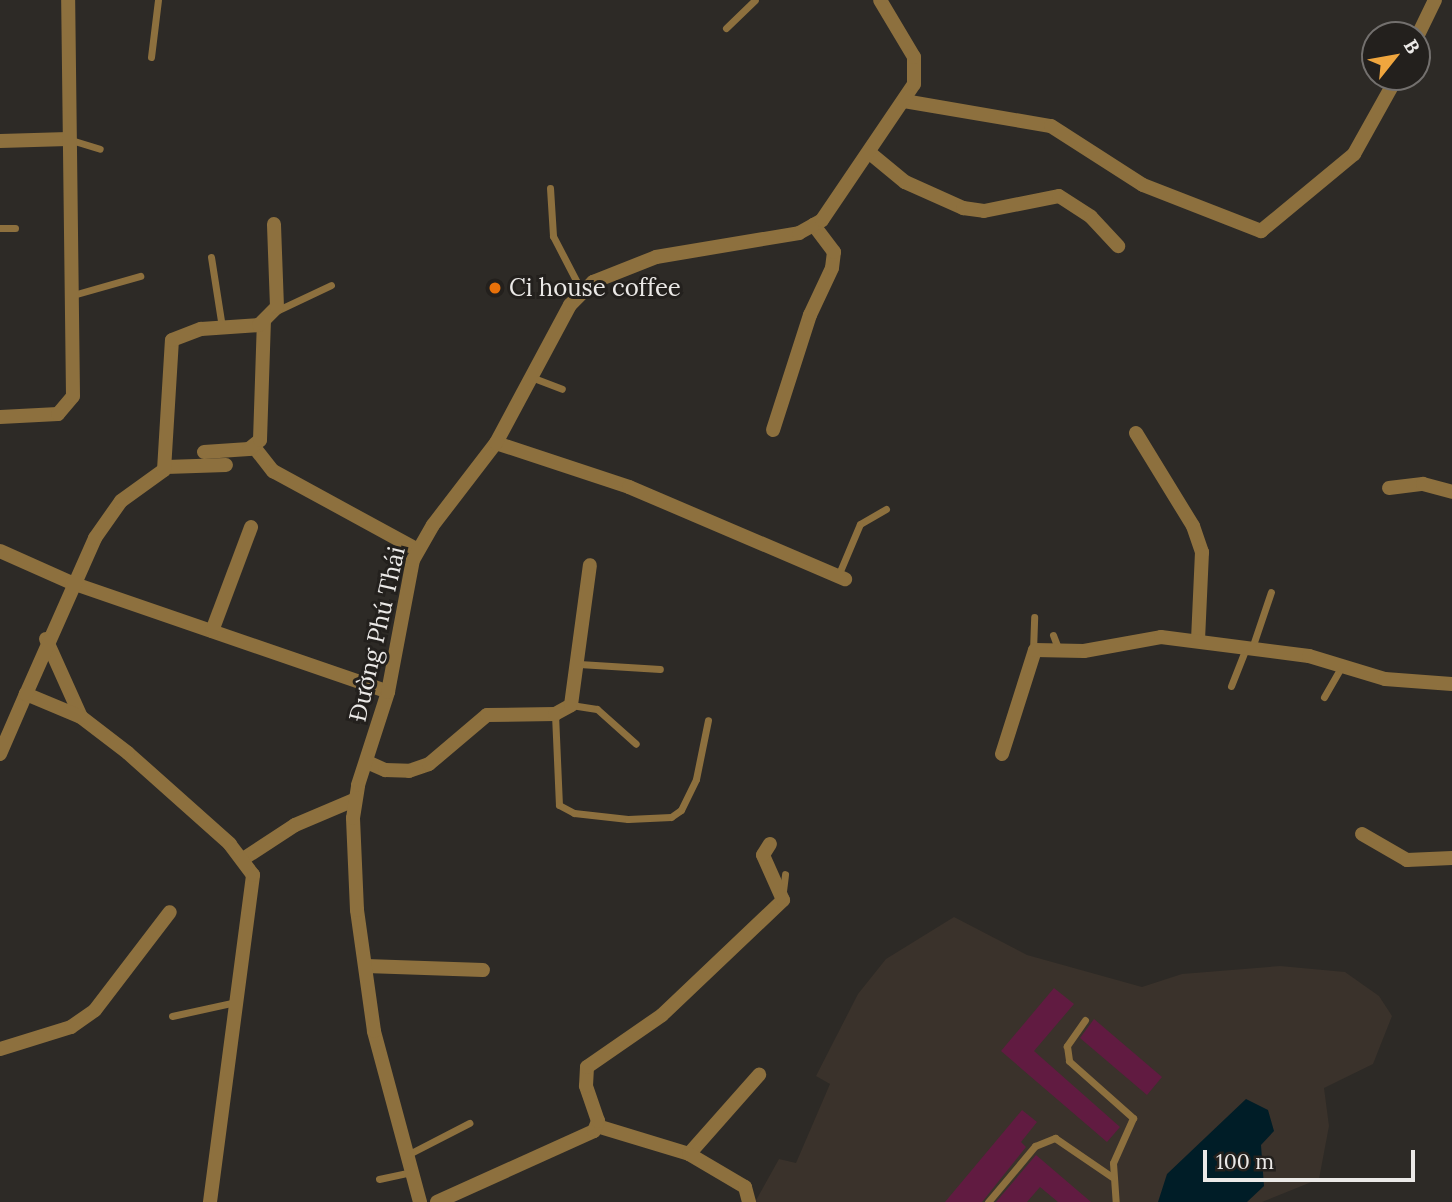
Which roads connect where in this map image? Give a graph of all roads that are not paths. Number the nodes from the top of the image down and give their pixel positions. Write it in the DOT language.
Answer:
graph roads {
  1 [pos="68,0"];
  2 [pos="158,0"];
  3 [pos="755,0"];
  4 [pos="880,0"];
  5 [pos="1436,0"];
  6 [pos="1425,21"];
  7 [pos="726,28"];
  8 [pos="151,57"];
  9 [pos="1388,91"];
  10 [pos="904,101"];
  11 [pos="68,139"];
  12 [pos="0,141"];
  13 [pos="100,149"];
  14 [pos="872,154"];
  15 [pos="550,188"];
  16 [pos="274,224"];
  17 [pos="814,225"];
  18 [pos="0,228"];
  19 [pos="15,228"];
  20 [pos="1118,246"];
  21 [pos="211,257"];
  22 [pos="140,276"];
  23 [pos="331,285"];
  24 [pos="582,292"];
  25 [pos="72,295"];
  26 [pos="269,317"];
  27 [pos="222,328"];
  28 [pos="531,376"];
  29 [pos="562,389"];
  30 [pos="0,416"];
  31 [pos="774,429"];
  32 [pos="1136,433"];
  33 [pos="496,443"];
  34 [pos="254,447"];
  35 [pos="204,452"];
  36 [pos="226,465"];
  37 [pos="166,467"];
  38 [pos="1389,488"];
  39 [pos="1452,492"];
  40 [pos="886,509"];
  41 [pos="251,527"];
  42 [pos="418,550"];
  43 [pos="0,551"];
  44 [pos="590,565"];
  45 [pos="842,577"];
  46 [pos="72,583"];
  47 [pos="1270,592"];
  48 [pos="1034,617"];
  49 [pos="212,631"];
  50 [pos="1053,635"];
  51 [pos="46,639"];
  52 [pos="1198,641"];
  53 [pos="1249,648"];
  54 [pos="1033,651"];
  55 [pos="1060,651"];
  56 [pos="579,664"];
  57 [pos="1342,665"];
  58 [pos="660,670"];
  59 [pos="1452,684"];
  60 [pos="1231,686"];
  61 [pos="388,692"];
  62 [pos="26,694"];
  63 [pos="1324,697"];
  64 [pos="571,705"];
  65 [pos="555,714"];
  66 [pos="81,717"];
  67 [pos="708,720"];
  68 [pos="636,744"];
  69 [pos="0,754"];
  70 [pos="1002,754"];
  71 [pos="367,762"];
  72 [pos="354,800"];
  73 [pos="1362,834"];
  74 [pos="770,844"];
  75 [pos="1452,858"];
  76 [pos="243,859"];
  77 [pos="785,874"];
  78 [pos="783,891"];
  79 [pos="170,912"];
  80 [pos="366,966"];
  81 [pos="483,970"];
  82 [pos="236,1002"];
  83 [pos="172,1016"];
  84 [pos="1085,1020"];
  85 [pos="0,1049"];
  86 [pos="760,1075"];
  87 [pos="469,1123"];
  88 [pos="597,1126"];
  89 [pos="409,1154"];
  90 [pos="689,1154"];
  91 [pos="414,1171"];
  92 [pos="1112,1177"];
  93 [pos="379,1179"];
  94 [pos="210,1202"];
  95 [pos="420,1202"];
  96 [pos="437,1202"];
  97 [pos="749,1202"];
  98 [pos="988,1202"];
  99 [pos="1116,1202"];
  1 -- 11 [label="street"];
  2 -- 8 [label="lane"];
  3 -- 7 [label="lane"];
  4 -- 10 [label="street"];
  5 -- 6 [label="street"];
  9 -- 10 [label="street"];
  10 -- 14 [label="street"];
  11 -- 12 [label="street"];
  11 -- 13 [label="lane"];
  11 -- 25 [label="street"];
  14 -- 17 [label="street"];
  14 -- 20 [label="street"];
  15 -- 24 [label="lane"];
  16 -- 26 [label="street"];
  17 -- 24 [label="street, Đường Phú Thái"];
  17 -- 31 [label="street"];
  18 -- 19 [label="lane"];
  21 -- 27 [label="lane"];
  22 -- 25 [label="lane"];
  23 -- 26 [label="lane"];
  24 -- 28 [label="street, Đường Phú Thái"];
  25 -- 30 [label="street"];
  26 -- 27 [label="street"];
  26 -- 34 [label="street"];
  27 -- 37 [label="street"];
  28 -- 29 [label="lane"];
  28 -- 33 [label="street, Đường Phú Thái"];
  32 -- 52 [label="street"];
  33 -- 42 [label="street, Đường Phú Thái"];
  33 -- 45 [label="street"];
  34 -- 35 [label="street"];
  34 -- 42 [label="street"];
  36 -- 37 [label="street"];
  37 -- 46 [label="street"];
  38 -- 39 [label="street"];
  40 -- 45 [label="lane"];
  41 -- 49 [label="street"];
  42 -- 61 [label="street, Đường Phú Thái"];
  43 -- 46 [label="street"];
  44 -- 56 [label="street"];
  46 -- 49 [label="street"];
  46 -- 51 [label="street"];
  47 -- 53 [label="lane"];
  48 -- 54 [label="lane"];
  49 -- 61 [label="street"];
  50 -- 55 [label="lane"];
  51 -- 62 [label="street"];
  51 -- 66 [label="street"];
  52 -- 53 [label="street"];
  52 -- 55 [label="street"];
  53 -- 57 [label="street"];
  53 -- 60 [label="lane"];
  54 -- 55 [label="street"];
  54 -- 70 [label="street"];
  56 -- 58 [label="lane"];
  56 -- 64 [label="street"];
  57 -- 59 [label="street"];
  57 -- 63 [label="lane"];
  61 -- 71 [label="street, Đường Phú Thái"];
  62 -- 66 [label="street"];
  62 -- 69 [label="street"];
  64 -- 65 [label="street"];
  64 -- 68 [label="lane"];
  65 -- 67 [label="lane"];
  65 -- 71 [label="street"];
  66 -- 76 [label="street"];
  71 -- 72 [label="street, Đường Phú Thái"];
  72 -- 76 [label="street"];
  72 -- 80 [label="street, Đường Phú Thái"];
  73 -- 75 [label="street"];
  74 -- 78 [label="street"];
  76 -- 82 [label="street"];
  77 -- 78 [label="lane"];
  78 -- 88 [label="street"];
  79 -- 85 [label="street"];
  80 -- 81 [label="street"];
  80 -- 89 [label="street, Đường Phú Thái"];
  82 -- 83 [label="lane"];
  82 -- 94 [label="street"];
  84 -- 92 [label="lane"];
  86 -- 90 [label="street"];
  87 -- 89 [label="lane"];
  88 -- 90 [label="street"];
  88 -- 96 [label="street"];
  89 -- 91 [label="street, Đường Phú Thái"];
  90 -- 97 [label="street"];
  91 -- 93 [label="lane"];
  91 -- 95 [label="street, Đường Phú Thái"];
  92 -- 98 [label="lane"];
  92 -- 99 [label="lane"];
}
